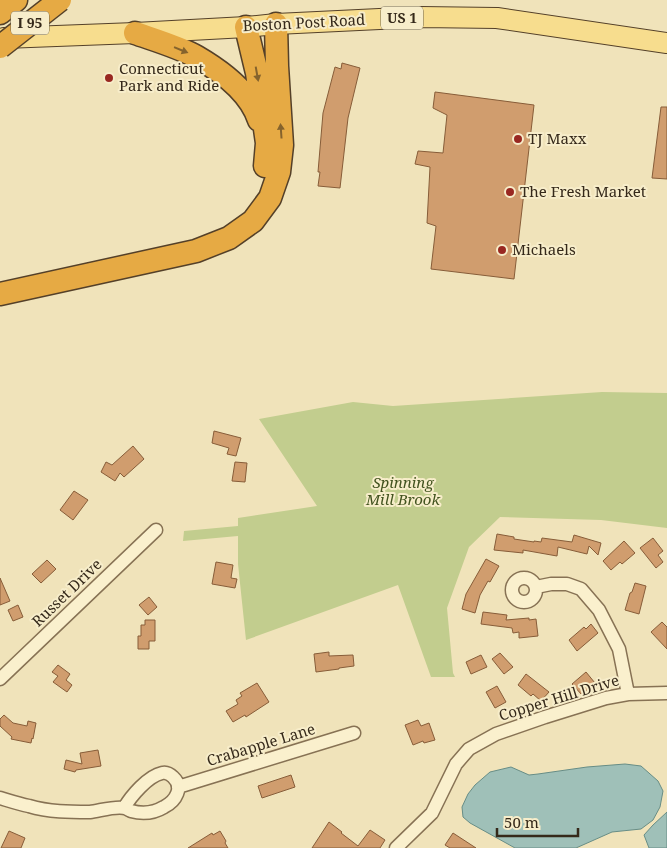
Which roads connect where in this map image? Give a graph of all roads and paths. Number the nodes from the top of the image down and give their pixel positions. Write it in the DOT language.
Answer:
graph roads {
  1 [pos="16,0"];
  2 [pos="60,0"];
  3 [pos="0,13"];
  4 [pos="276,24"];
  5 [pos="246,27"];
  6 [pos="135,33"];
  7 [pos="0,38"];
  8 [pos="667,43"];
  9 [pos="0,47"];
  10 [pos="266,142"];
  11 [pos="0,283"];
  12 [pos="0,294"];
  13 [pos="156,530"];
  14 [pos="536,587"];
  15 [pos="0,679"];
  16 [pos="667,693"];
  17 [pos="628,694"];
  18 [pos="354,734"];
  19 [pos="178,787"];
  20 [pos="0,798"];
  21 [pos="124,808"];
  22 [pos="396,848"];
  1 -- 3 [label="highway, I 95"];
  2 -- 9 [label="highway, I 95, bridge"];
  4 -- 5 [label="main road, Boston Post Road / US 1"];
  4 -- 8 [label="main road, Boston Post Road / US 1"];
  12 -- 4 [label="highway, one-way"];
  5 -- 6 [label="main road, Boston Post Road / US 1"];
  5 -- 10 [label="highway, one-way"];
  6 -- 7 [label="main road, Boston Post Road / US 1"];
  6 -- 10 [label="highway, one-way"];
  10 -- 11 [label="highway"];
  13 -- 15 [label="street, Russet Drive"];
  14 -- 17 [label="street"];
  16 -- 17 [label="street, Copper Hill Drive"];
  17 -- 22 [label="street, Copper Hill Drive"];
  18 -- 19 [label="street, Crabapple Lane"];
  19 -- 21 [label="street"];
  19 -- 21 [label="street"];
  20 -- 21 [label="street"];
}
